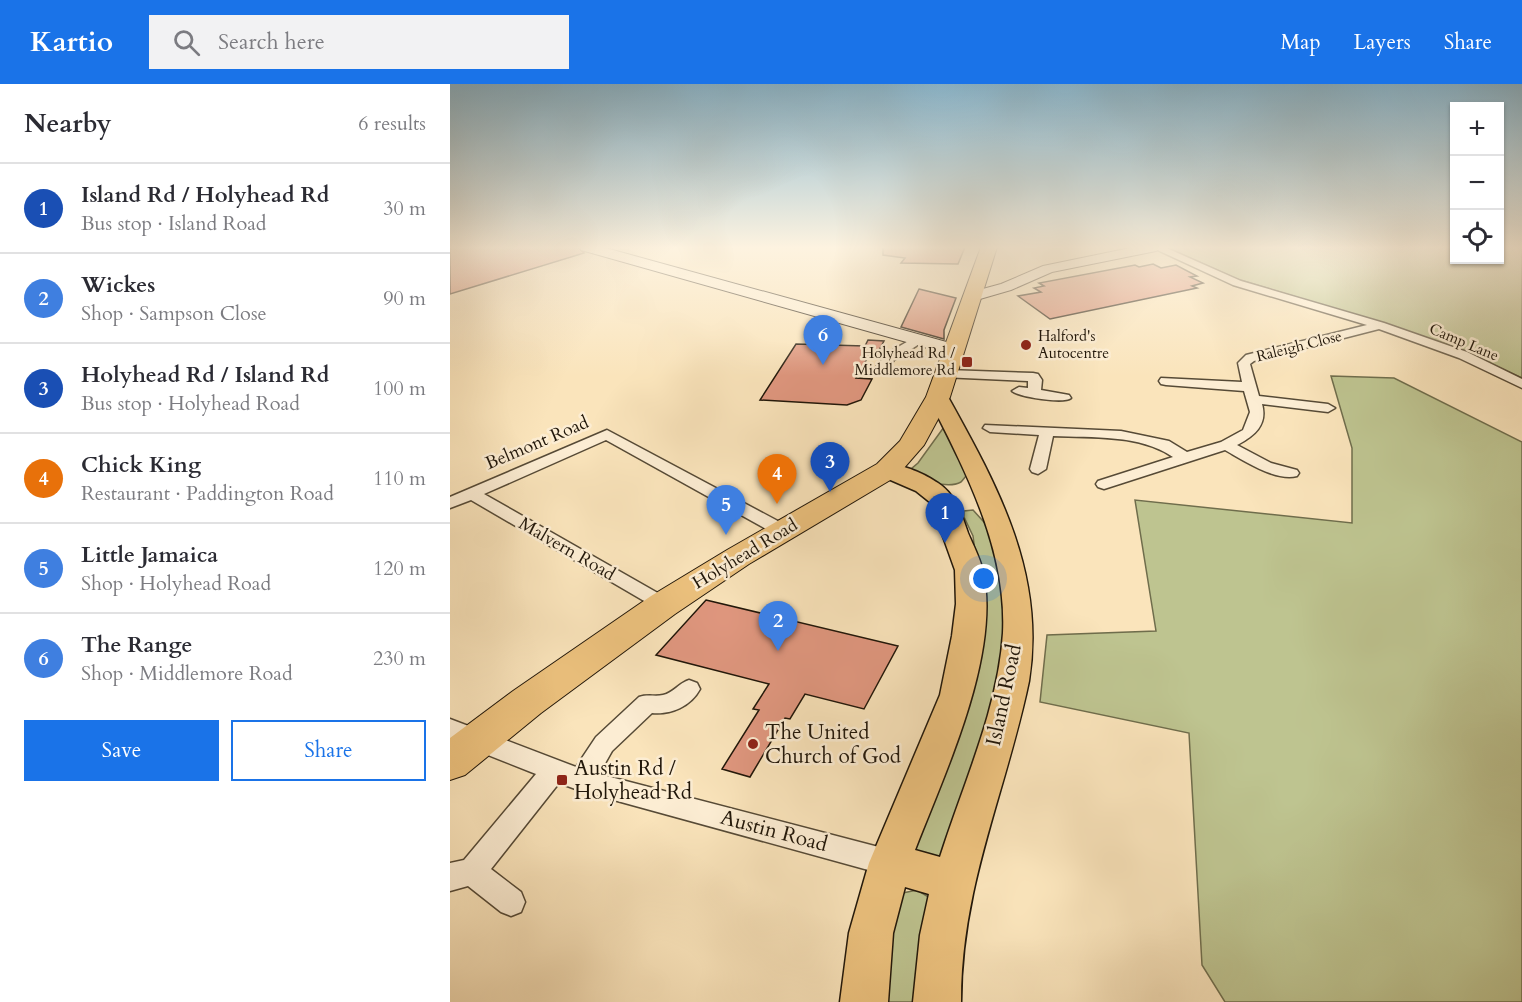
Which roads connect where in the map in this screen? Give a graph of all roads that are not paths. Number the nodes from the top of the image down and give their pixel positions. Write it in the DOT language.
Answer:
graph roads {
  1 [pos="738,290"];
  2 [pos="976,290"];
  3 [pos="1260,290"];
  4 [pos="1380,325"];
  5 [pos="917,340"];
  6 [pos="955,350"];
  7 [pos="880,370"];
  8 [pos="1166,381"];
  9 [pos="1522,384"];
  10 [pos="943,385"];
  11 [pos="1019,391"];
  12 [pos="1034,391"];
  13 [pos="1252,393"];
  14 [pos="1064,396"];
  15 [pos="1328,408"];
  16 [pos="990,428"];
  17 [pos="1047,432"];
  18 [pos="1226,445"];
  19 [pos="1187,459"];
  20 [pos="1038,469"];
  21 [pos="887,470"];
  22 [pos="1291,473"];
  23 [pos="977,475"];
  24 [pos="1104,484"];
  25 [pos="471,493"];
  26 [pos="942,502"];
  27 [pos="450,503"];
  28 [pos="992,512"];
  29 [pos="783,531"];
  30 [pos="663,605"];
  31 [pos="689,689"];
  32 [pos="459,744"];
  33 [pos="554,769"];
  34 [pos="581,780"];
  35 [pos="890,863"];
  36 [pos="461,874"];
  37 [pos="953,881"];
  38 [pos="512,902"];
  39 [pos="864,1002"];
  40 [pos="937,1002"];
  1 -- 5 [label="street"];
  2 -- 6 [label="highway, Holyhead Road"];
  3 -- 4 [label="street, Camp Lane"];
  4 -- 9 [label="street, Camp Lane"];
  4 -- 13 [label="street, Raleigh Close"];
  5 -- 6 [label="street"];
  5 -- 7 [label="street"];
  6 -- 10 [label="highway, Holyhead Road"];
  8 -- 13 [label="street, Raleigh Close"];
  10 -- 12 [label="street"];
  10 -- 21 [label="highway, Holyhead Road"];
  10 -- 23 [label="main road, Island Road"];
  11 -- 12 [label="street"];
  12 -- 14 [label="street"];
  13 -- 15 [label="street, Raleigh Close"];
  13 -- 18 [label="street, Raleigh Close"];
  16 -- 17 [label="street"];
  17 -- 19 [label="street"];
  17 -- 20 [label="street"];
  18 -- 19 [label="street, Raleigh Close"];
  18 -- 22 [label="street"];
  19 -- 24 [label="street, Raleigh Close"];
  21 -- 26 [label="main road"];
  21 -- 29 [label="highway, Holyhead Road"];
  23 -- 26 [label="main road"];
  23 -- 28 [label="main road, Island Road"];
  25 -- 27 [label="street, Belmont Road"];
  25 -- 29 [label="street, Belmont Road"];
  25 -- 30 [label="street, Malvern Road"];
  26 -- 28 [label="main road"];
  26 -- 35 [label="main road"];
  28 -- 37 [label="main road, Island Road"];
  29 -- 30 [label="highway, Holyhead Road"];
  30 -- 32 [label="highway, Holyhead Road"];
  31 -- 34 [label="street"];
  32 -- 33 [label="street, Austin Road"];
  33 -- 34 [label="street, Austin Road"];
  33 -- 36 [label="street"];
  34 -- 35 [label="street, Austin Road"];
  35 -- 37 [label="main road"];
  35 -- 39 [label="main road"];
  36 -- 38 [label="street"];
  37 -- 40 [label="main road, Island Road"];
}
